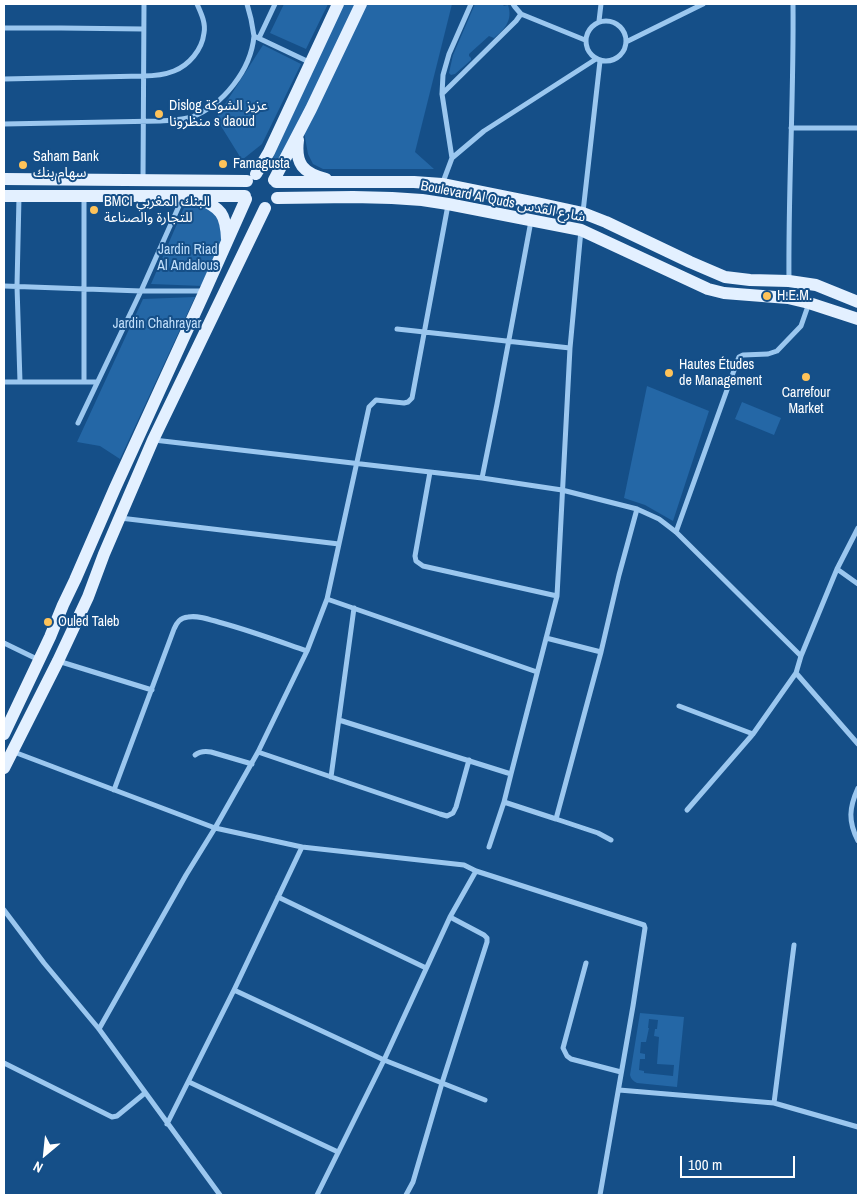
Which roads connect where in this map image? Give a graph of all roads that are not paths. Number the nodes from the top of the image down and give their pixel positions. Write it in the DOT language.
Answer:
graph roads {
  1 [pos="144,4"];
  2 [pos="197,4"];
  3 [pos="247,4"];
  4 [pos="275,4"];
  5 [pos="338,4"];
  6 [pos="361,4"];
  7 [pos="471,4"];
  8 [pos="513,4"];
  9 [pos="601,4"];
  10 [pos="703,4"];
  11 [pos="793,4"];
  12 [pos="522,14"];
  13 [pos="599,21"];
  14 [pos="4,28"];
  15 [pos="144,29"];
  16 [pos="257,37"];
  17 [pos="585,40"];
  18 [pos="626,42"];
  19 [pos="598,60"];
  20 [pos="310,63"];
  21 [pos="143,76"];
  22 [pos="4,79"];
  23 [pos="442,94"];
  24 [pos="144,122"];
  25 [pos="4,124"];
  26 [pos="791,128"];
  27 [pos="858,128"];
  28 [pos="299,132"];
  29 [pos="452,158"];
  30 [pos="252,178"];
  31 [pos="4,179"];
  32 [pos="144,180"];
  33 [pos="275,181"];
  34 [pos="338,182"];
  35 [pos="442,184"];
  36 [pos="4,196"];
  37 [pos="18,196"];
  38 [pos="84,196"];
  39 [pos="183,196"];
  40 [pos="196,197"];
  41 [pos="245,198"];
  42 [pos="277,198"];
  43 [pos="448,204"];
  44 [pos="265,208"];
  45 [pos="583,213"];
  46 [pos="531,221"];
  47 [pos="581,230"];
  48 [pos="227,240"];
  49 [pos="789,281"];
  50 [pos="4,286"];
  51 [pos="17,286"];
  52 [pos="83,289"];
  53 [pos="140,291"];
  54 [pos="205,291"];
  55 [pos="858,302"];
  56 [pos="809,303"];
  57 [pos="858,319"];
  58 [pos="397,329"];
  59 [pos="425,332"];
  60 [pos="509,341"];
  61 [pos="570,348"];
  62 [pos="4,382"];
  63 [pos="20,382"];
  64 [pos="84,382"];
  65 [pos="97,382"];
  66 [pos="78,423"];
  67 [pos="153,440"];
  68 [pos="357,464"];
  69 [pos="430,472"];
  70 [pos="482,478"];
  71 [pos="562,490"];
  72 [pos="638,509"];
  73 [pos="120,518"];
  74 [pos="858,528"];
  75 [pos="676,532"];
  76 [pos="339,544"];
  77 [pos="837,569"];
  78 [pos="858,584"];
  79 [pos="557,596"];
  80 [pos="327,599"];
  81 [pos="354,608"];
  82 [pos="546,638"];
  83 [pos="4,643"];
  84 [pos="307,651"];
  85 [pos="601,652"];
  86 [pos="801,656"];
  87 [pos="40,660"];
  88 [pos="58,660"];
  89 [pos="537,672"];
  90 [pos="796,673"];
  91 [pos="152,690"];
  92 [pos="679,706"];
  93 [pos="339,720"];
  94 [pos="4,734"];
  95 [pos="753,734"];
  96 [pos="858,744"];
  97 [pos="12,751"];
  98 [pos="258,752"];
  99 [pos="195,755"];
  100 [pos="468,760"];
  101 [pos="252,764"];
  102 [pos="4,768"];
  103 [pos="511,774"];
  104 [pos="331,777"];
  105 [pos="114,790"];
  106 [pos="858,791"];
  107 [pos="504,802"];
  108 [pos="686,810"];
  109 [pos="556,819"];
  110 [pos="215,828"];
  111 [pos="611,840"];
  112 [pos="858,841"];
  113 [pos="302,847"];
  114 [pos="490,847"];
  115 [pos="476,871"];
  116 [pos="278,897"];
  117 [pos="4,910"];
  118 [pos="450,917"];
  119 [pos="794,945"];
  120 [pos="586,962"];
  121 [pos="426,968"];
  122 [pos="234,990"];
  123 [pos="98,1030"];
  124 [pos="384,1060"];
  125 [pos="4,1064"];
  126 [pos="621,1072"];
  127 [pos="189,1082"];
  128 [pos="442,1083"];
  129 [pos="618,1090"];
  130 [pos="146,1093"];
  131 [pos="485,1100"];
  132 [pos="774,1103"];
  133 [pos="167,1124"];
  134 [pos="858,1127"];
  135 [pos="338,1152"];
  136 [pos="220,1195"];
  137 [pos="317,1195"];
  138 [pos="406,1195"];
  139 [pos="600,1195"];
  1 -- 15 [label="street"];
  2 -- 21 [label="street"];
  3 -- 16 [label="street"];
  4 -- 16 [label="street"];
  5 -- 20 [label="main road"];
  6 -- 28 [label="main road"];
  7 -- 23 [label="street"];
  8 -- 12 [label="street"];
  9 -- 13 [label="street"];
  10 -- 18 [label="street"];
  11 -- 26 [label="street"];
  12 -- 17 [label="street"];
  12 -- 23 [label="street"];
  13 -- 17 [label="street"];
  13 -- 18 [label="street"];
  14 -- 15 [label="street"];
  15 -- 21 [label="street"];
  16 -- 20 [label="street"];
  16 -- 24 [label="street"];
  17 -- 19 [label="street"];
  18 -- 19 [label="street"];
  19 -- 29 [label="street"];
  19 -- 45 [label="street"];
  20 -- 30 [label="main road"];
  21 -- 22 [label="street"];
  21 -- 24 [label="street"];
  23 -- 29 [label="street"];
  24 -- 25 [label="street"];
  24 -- 32 [label="street"];
  26 -- 27 [label="street"];
  26 -- 49 [label="street"];
  28 -- 33 [label="main road"];
  28 -- 34 [label="main road"];
  29 -- 35 [label="street"];
  30 -- 32 [label="main road"];
  30 -- 33 [label="main road"];
  30 -- 41 [label="main road"];
  31 -- 32 [label="main road"];
  33 -- 34 [label="main road, Boulevard Al Quds شارع القدس"];
  33 -- 42 [label="main road"];
  34 -- 35 [label="main road, Boulevard Al Quds شارع القدس"];
  35 -- 45 [label="main road, Boulevard Al Quds شارع القدس"];
  36 -- 37 [label="main road"];
  37 -- 38 [label="main road"];
  37 -- 51 [label="street"];
  38 -- 39 [label="main road"];
  38 -- 52 [label="street"];
  39 -- 40 [label="main road"];
  39 -- 53 [label="street"];
  40 -- 41 [label="main road"];
  40 -- 48 [label="main road"];
  41 -- 44 [label="main road"];
  41 -- 48 [label="main road"];
  42 -- 43 [label="main road, Boulevard Al Quds شارع القدس"];
  42 -- 44 [label="main road"];
  43 -- 46 [label="main road, Boulevard Al Quds شارع القدس"];
  43 -- 59 [label="street"];
  44 -- 67 [label="main road"];
  45 -- 49 [label="main road, Boulevard Al Quds شارع القدس"];
  46 -- 47 [label="main road, Boulevard Al Quds شارع القدس"];
  46 -- 60 [label="street"];
  47 -- 56 [label="main road, Boulevard Al Quds شارع القدس"];
  47 -- 61 [label="street"];
  48 -- 54 [label="main road"];
  49 -- 55 [label="main road, Boulevard Al Quds شارع القدس"];
  50 -- 51 [label="street"];
  51 -- 52 [label="street"];
  51 -- 63 [label="street"];
  52 -- 53 [label="street"];
  52 -- 64 [label="street"];
  53 -- 54 [label="street"];
  53 -- 65 [label="street"];
  54 -- 87 [label="main road"];
  56 -- 57 [label="main road, Boulevard Al Quds شارع القدس"];
  56 -- 75 [label="street"];
  58 -- 59 [label="street"];
  59 -- 60 [label="street"];
  59 -- 68 [label="street"];
  60 -- 61 [label="street"];
  60 -- 70 [label="street"];
  61 -- 71 [label="street"];
  62 -- 63 [label="street"];
  63 -- 64 [label="street"];
  64 -- 65 [label="street"];
  65 -- 66 [label="street"];
  67 -- 68 [label="street"];
  67 -- 73 [label="main road"];
  68 -- 69 [label="street"];
  68 -- 76 [label="street"];
  69 -- 70 [label="street"];
  69 -- 79 [label="street"];
  70 -- 71 [label="street"];
  71 -- 72 [label="street"];
  71 -- 79 [label="street"];
  72 -- 75 [label="street"];
  72 -- 85 [label="street"];
  73 -- 76 [label="street"];
  73 -- 88 [label="main road"];
  74 -- 77 [label="street"];
  75 -- 86 [label="street"];
  76 -- 80 [label="street"];
  77 -- 78 [label="street"];
  77 -- 86 [label="street"];
  79 -- 82 [label="street"];
  80 -- 81 [label="street"];
  80 -- 84 [label="street"];
  81 -- 89 [label="street"];
  81 -- 93 [label="street"];
  82 -- 85 [label="street"];
  82 -- 89 [label="street"];
  83 -- 87 [label="street"];
  84 -- 91 [label="street"];
  84 -- 98 [label="street"];
  85 -- 109 [label="street"];
  86 -- 90 [label="street"];
  87 -- 94 [label="main road"];
  88 -- 91 [label="street"];
  88 -- 97 [label="main road"];
  89 -- 103 [label="street"];
  90 -- 95 [label="street"];
  90 -- 96 [label="street"];
  91 -- 105 [label="street"];
  92 -- 95 [label="street"];
  93 -- 100 [label="street"];
  93 -- 104 [label="street"];
  95 -- 108 [label="street"];
  97 -- 102 [label="main road"];
  97 -- 105 [label="street"];
  98 -- 101 [label="street"];
  98 -- 104 [label="street"];
  99 -- 101 [label="street"];
  100 -- 103 [label="street"];
  100 -- 104 [label="street"];
  101 -- 110 [label="street"];
  103 -- 107 [label="street"];
  105 -- 110 [label="street"];
  106 -- 112 [label="street"];
  107 -- 109 [label="street"];
  107 -- 114 [label="street"];
  109 -- 111 [label="street"];
  110 -- 113 [label="street"];
  110 -- 123 [label="street"];
  113 -- 115 [label="street"];
  113 -- 116 [label="street"];
  115 -- 118 [label="street"];
  115 -- 126 [label="street"];
  116 -- 121 [label="street"];
  116 -- 122 [label="street"];
  117 -- 123 [label="street"];
  118 -- 121 [label="street"];
  118 -- 128 [label="street"];
  119 -- 132 [label="street"];
  120 -- 126 [label="street"];
  121 -- 124 [label="street"];
  122 -- 124 [label="street"];
  122 -- 127 [label="street"];
  123 -- 130 [label="street"];
  124 -- 128 [label="street"];
  124 -- 135 [label="street"];
  125 -- 130 [label="street"];
  126 -- 129 [label="street"];
  127 -- 133 [label="street"];
  127 -- 135 [label="street"];
  128 -- 131 [label="street"];
  128 -- 138 [label="street"];
  129 -- 132 [label="street"];
  129 -- 139 [label="street"];
  130 -- 133 [label="street"];
  132 -- 134 [label="street"];
  133 -- 136 [label="street"];
  135 -- 137 [label="street"];
}
